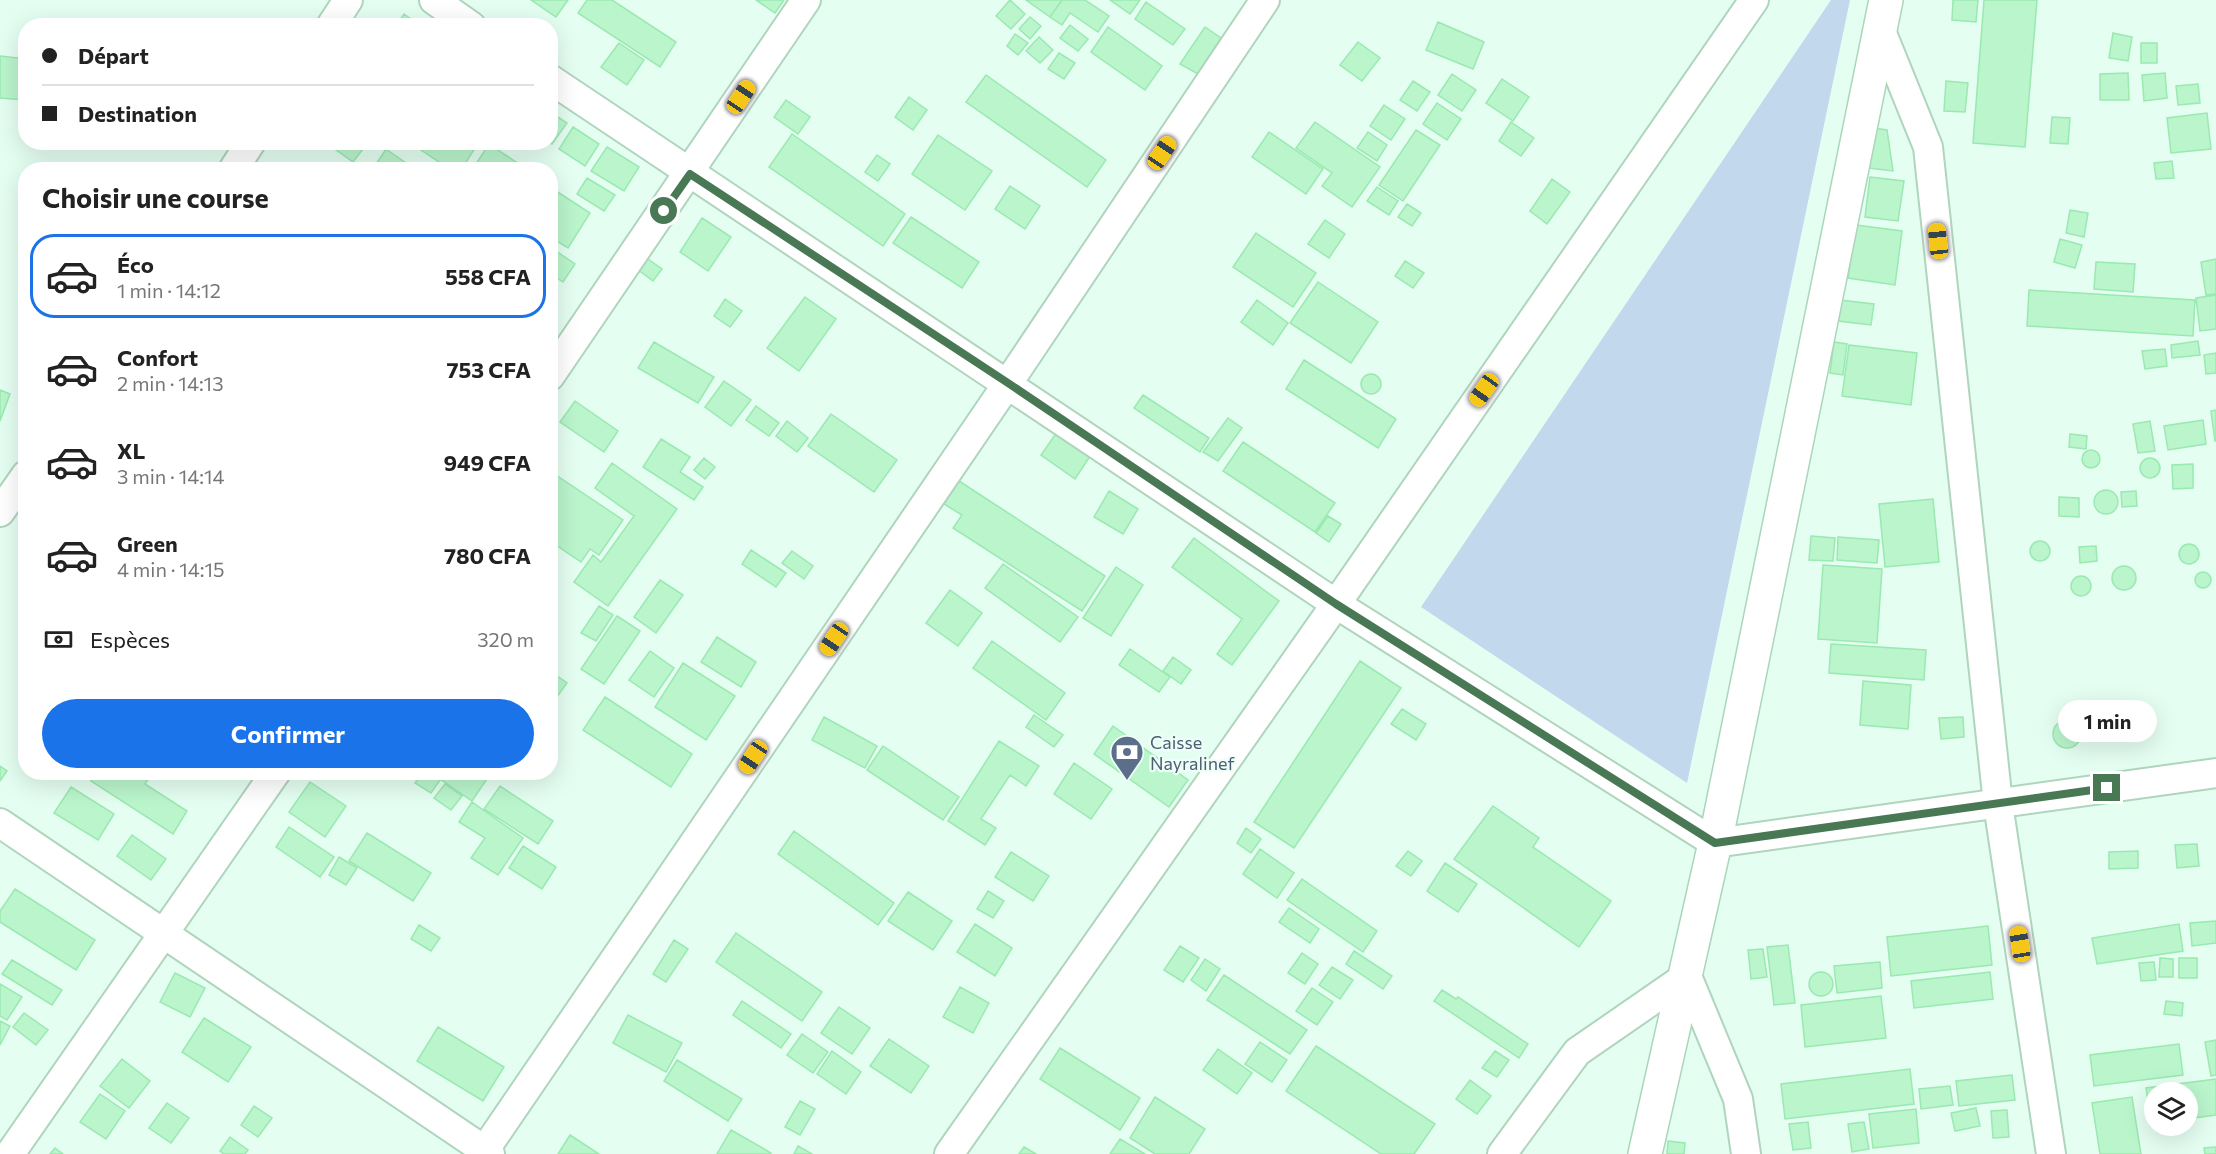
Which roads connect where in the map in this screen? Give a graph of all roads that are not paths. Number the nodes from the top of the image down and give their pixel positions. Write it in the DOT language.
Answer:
graph roads {
  1 [pos="348,0"];
  2 [pos="434,0"];
  3 [pos="806,0"];
  4 [pos="1265,0"];
  5 [pos="1754,0"];
  6 [pos="1883,13"];
  7 [pos="336,18"];
  8 [pos="460,18"];
  9 [pos="558,84"];
  10 [pos="690,174"];
  11 [pos="558,364"];
  12 [pos="1008,383"];
  13 [pos="18,486"];
  14 [pos="0,512"];
  15 [pos="1336,604"];
  16 [pos="2216,773"];
  17 [pos="271,780"];
  18 [pos="1998,804"];
  19 [pos="0,824"];
  20 [pos="1715,843"];
  21 [pos="165,934"];
  22 [pos="1687,976"];
  23 [pos="485,1153"];
  24 [pos="10,1154"];
  25 [pos="949,1154"];
  26 [pos="1502,1154"];
  27 [pos="1645,1154"];
  28 [pos="1746,1154"];
  29 [pos="2051,1154"];
  1 -- 7 [label="street"];
  2 -- 8 [label="street"];
  3 -- 10 [label="street"];
  4 -- 12 [label="street"];
  5 -- 15 [label="street"];
  6 -- 18 [label="street"];
  6 -- 20 [label="main road"];
  9 -- 10 [label="street"];
  10 -- 11 [label="street"];
  10 -- 12 [label="street"];
  12 -- 15 [label="street"];
  12 -- 23 [label="street"];
  13 -- 14 [label="street"];
  15 -- 20 [label="street"];
  15 -- 25 [label="street"];
  16 -- 18 [label="street"];
  17 -- 21 [label="street"];
  18 -- 20 [label="street"];
  18 -- 29 [label="street"];
  19 -- 21 [label="street"];
  20 -- 22 [label="main road"];
  21 -- 23 [label="street"];
  21 -- 24 [label="street"];
  22 -- 26 [label="street"];
  22 -- 27 [label="main road"];
  22 -- 28 [label="street"];
}
